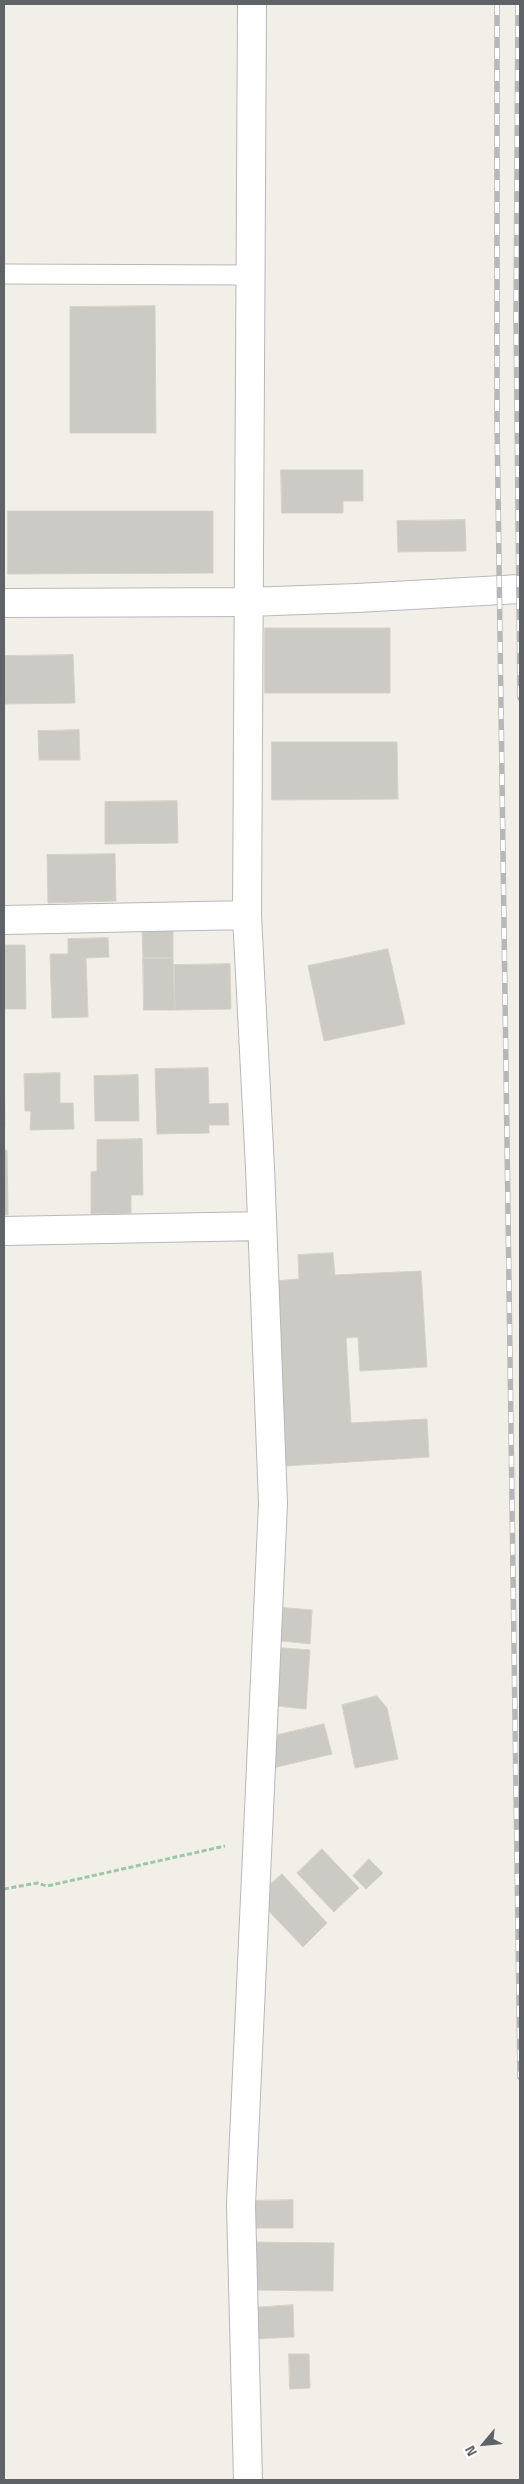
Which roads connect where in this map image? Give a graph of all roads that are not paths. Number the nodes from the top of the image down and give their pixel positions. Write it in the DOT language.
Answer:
graph roads {
  1 [pos="252,4"];
  2 [pos="4,274"];
  3 [pos="250,275"];
  4 [pos="520,589"];
  5 [pos="248,602"];
  6 [pos="4,603"];
  7 [pos="247,915"];
  8 [pos="4,920"];
  9 [pos="261,1226"];
  10 [pos="4,1231"];
  11 [pos="248,2480"];
  1 -- 3 [label="street"];
  2 -- 3 [label="lane"];
  3 -- 5 [label="street"];
  4 -- 5 [label="street"];
  5 -- 6 [label="street"];
  5 -- 7 [label="street"];
  7 -- 8 [label="street"];
  7 -- 9 [label="street"];
  9 -- 10 [label="street"];
  9 -- 11 [label="street"];
}
